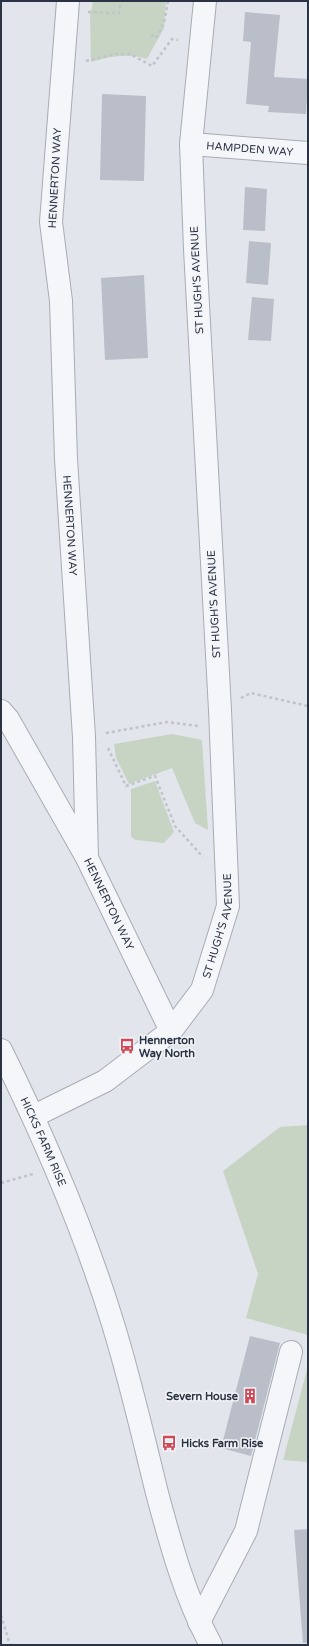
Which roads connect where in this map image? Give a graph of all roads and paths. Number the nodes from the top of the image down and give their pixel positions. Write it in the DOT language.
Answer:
graph roads {
  1 [pos="68,1"];
  2 [pos="121,1"];
  3 [pos="168,1"];
  4 [pos="205,1"];
  5 [pos="112,13"];
  6 [pos="151,35"];
  7 [pos="172,39"];
  8 [pos="87,60"];
  9 [pos="191,144"];
  10 [pos="308,153"];
  11 [pos="251,693"];
  12 [pos="308,706"];
  13 [pos="1,711"];
  14 [pos="220,728"];
  15 [pos="84,737"];
  16 [pos="87,858"];
  17 [pos="227,884"];
  18 [pos="171,1031"];
  19 [pos="1,1050"];
  20 [pos="34,1116"];
  21 [pos="56,1167"];
  22 [pos="1,1183"];
  23 [pos="291,1352"];
  24 [pos="1,1615"];
  25 [pos="199,1622"];
  26 [pos="10,1645"];
  27 [pos="211,1645"];
  1 -- 15 [label="street, HENNERTON WAY"];
  2 -- 5 [label="path"];
  3 -- 6 [label="path"];
  4 -- 9 [label="street, ST HUGH'S AVENUE"];
  7 -- 8 [label="path"];
  9 -- 10 [label="street, HAMPDEN WAY"];
  9 -- 14 [label="street, ST HUGH'S AVENUE"];
  11 -- 12 [label="path"];
  13 -- 16 [label="street"];
  14 -- 15 [label="path"];
  14 -- 17 [label="street, ST HUGH'S AVENUE"];
  15 -- 16 [label="street, HENNERTON WAY"];
  15 -- 17 [label="path"];
  16 -- 18 [label="street, HENNERTON WAY"];
  17 -- 18 [label="street, ST HUGH'S AVENUE"];
  18 -- 20 [label="street, ST HUGH'S AVENUE"];
  19 -- 20 [label="street, HICKS FARM RISE"];
  20 -- 21 [label="street, HICKS FARM RISE"];
  21 -- 22 [label="path"];
  21 -- 25 [label="street, HICKS FARM RISE"];
  23 -- 25 [label="street"];
  24 -- 26 [label="path"];
  25 -- 27 [label="street, HICKS FARM RISE"];
}
